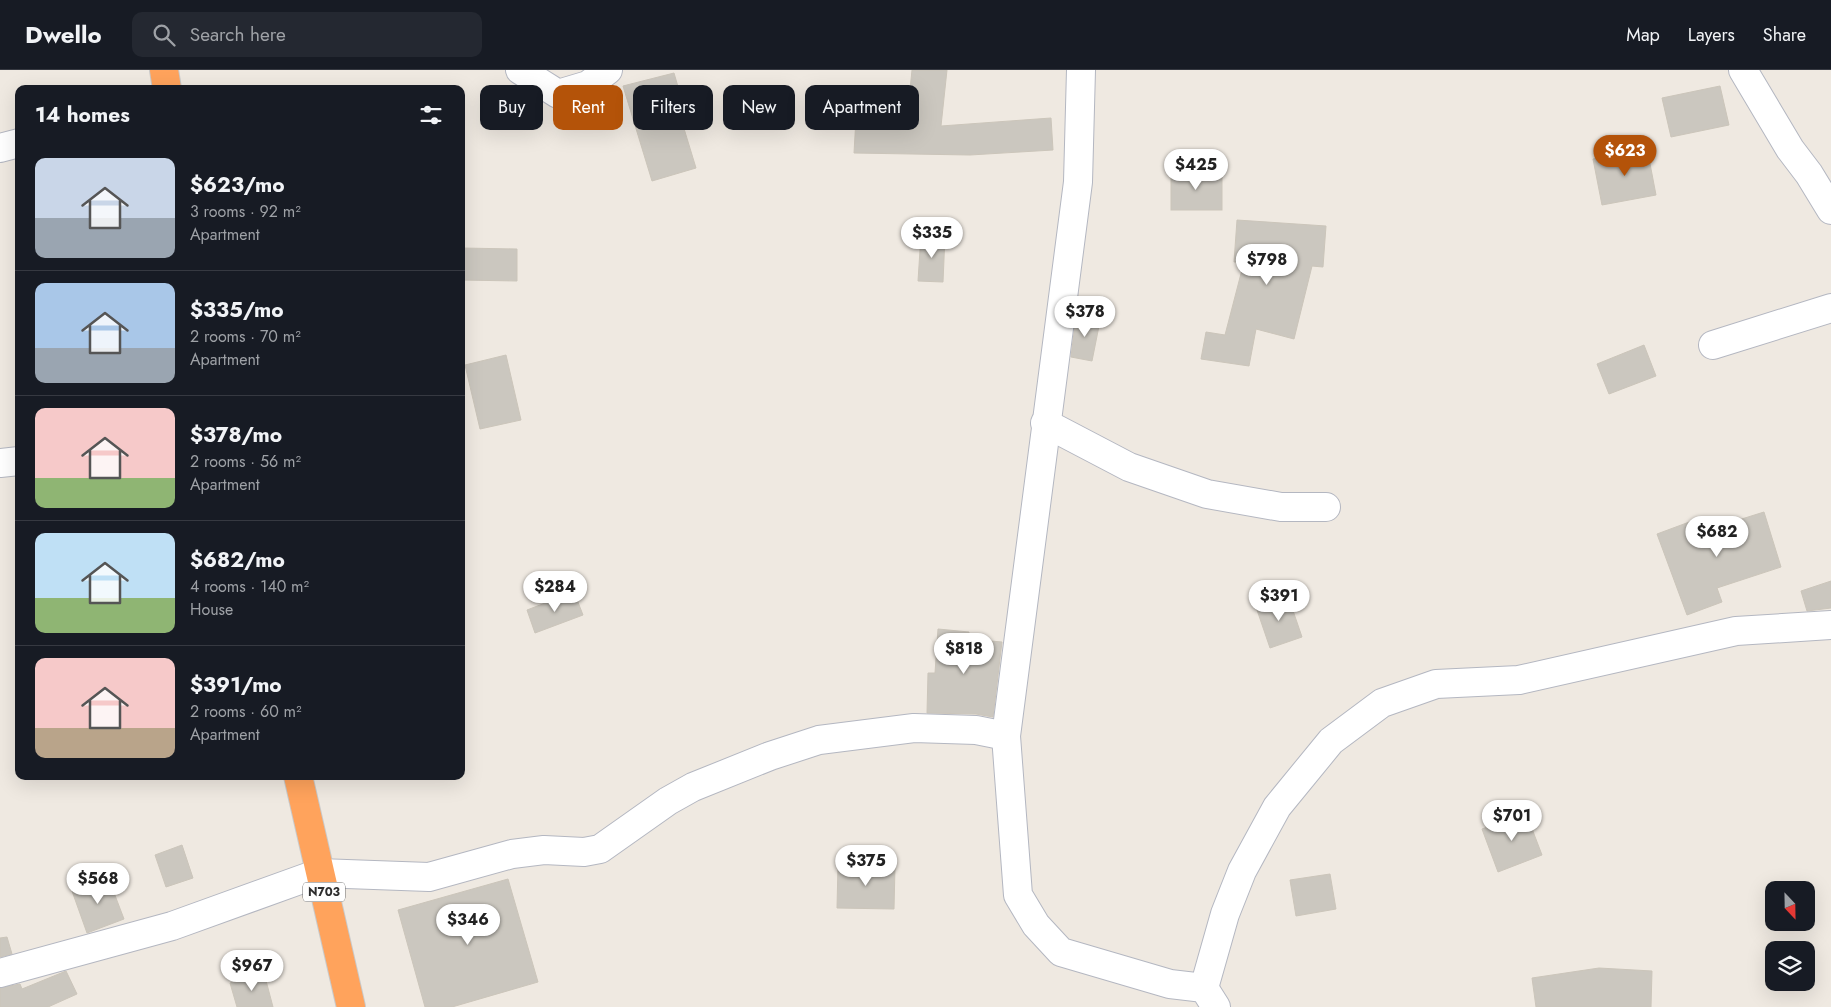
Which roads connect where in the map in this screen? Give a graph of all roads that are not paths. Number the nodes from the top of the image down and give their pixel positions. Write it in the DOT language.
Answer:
graph roads {
  1 [pos="164,70"];
  2 [pos="520,70"];
  3 [pos="608,70"];
  4 [pos="1081,70"];
  5 [pos="1744,70"];
  6 [pos="166,85"];
  7 [pos="15,144"];
  8 [pos="0,148"];
  9 [pos="1831,210"];
  10 [pos="1831,308"];
  11 [pos="1713,345"];
  12 [pos="1045,423"];
  13 [pos="15,461"];
  14 [pos="0,463"];
  15 [pos="1326,507"];
  16 [pos="1831,626"];
  17 [pos="1006,736"];
  18 [pos="299,780"];
  19 [pos="319,874"];
  20 [pos="0,973"];
  21 [pos="1210,997"];
  22 [pos="352,1007"];
  1 -- 6 [label="highway"];
  2 -- 3 [label="street"];
  4 -- 12 [label="street"];
  5 -- 9 [label="street"];
  7 -- 8 [label="street"];
  10 -- 11 [label="street"];
  12 -- 15 [label="street"];
  12 -- 17 [label="street"];
  13 -- 14 [label="street"];
  16 -- 21 [label="street"];
  17 -- 19 [label="street"];
  17 -- 21 [label="street"];
  18 -- 19 [label="highway, N703"];
  19 -- 20 [label="street"];
  19 -- 22 [label="highway, N703"];
}
